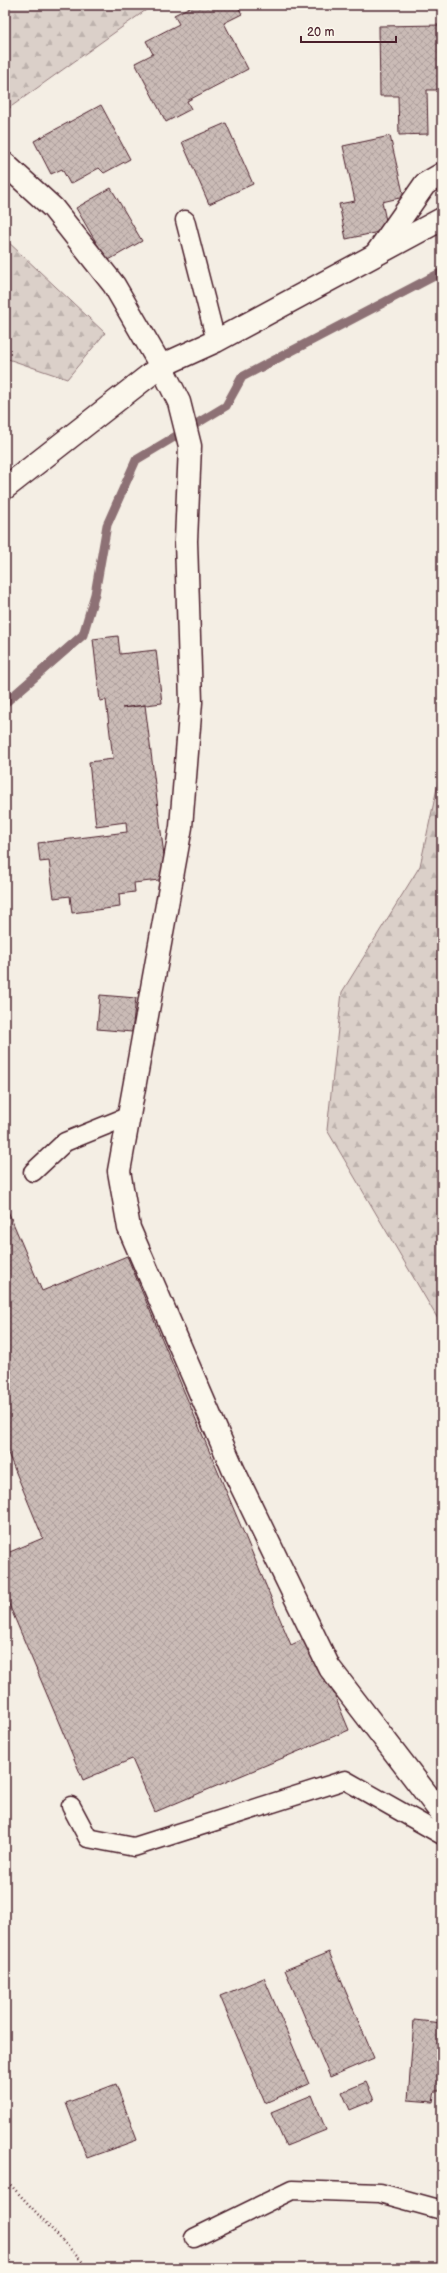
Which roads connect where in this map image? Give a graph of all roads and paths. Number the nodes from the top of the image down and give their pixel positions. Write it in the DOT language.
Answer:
graph roads {
  1 [pos="5,164"];
  2 [pos="442,174"];
  3 [pos="442,219"];
  4 [pos="185,220"];
  5 [pos="376,254"];
  6 [pos="216,341"];
  7 [pos="161,366"];
  8 [pos="5,488"];
  9 [pos="129,1116"];
  10 [pos="33,1172"];
  11 [pos="71,1806"];
  12 [pos="442,1814"];
  13 [pos="442,1835"];
  14 [pos="5,2179"];
  15 [pos="442,2210"];
  16 [pos="194,2238"];
  17 [pos="88,2268"];
  1 -- 7 [label="street"];
  2 -- 5 [label="street"];
  3 -- 5 [label="street"];
  4 -- 6 [label="lane"];
  5 -- 6 [label="street"];
  6 -- 7 [label="street"];
  7 -- 8 [label="street"];
  7 -- 9 [label="street"];
  9 -- 10 [label="lane"];
  9 -- 12 [label="street"];
  11 -- 13 [label="lane"];
  14 -- 17 [label="path"];
  15 -- 16 [label="lane"];
}
